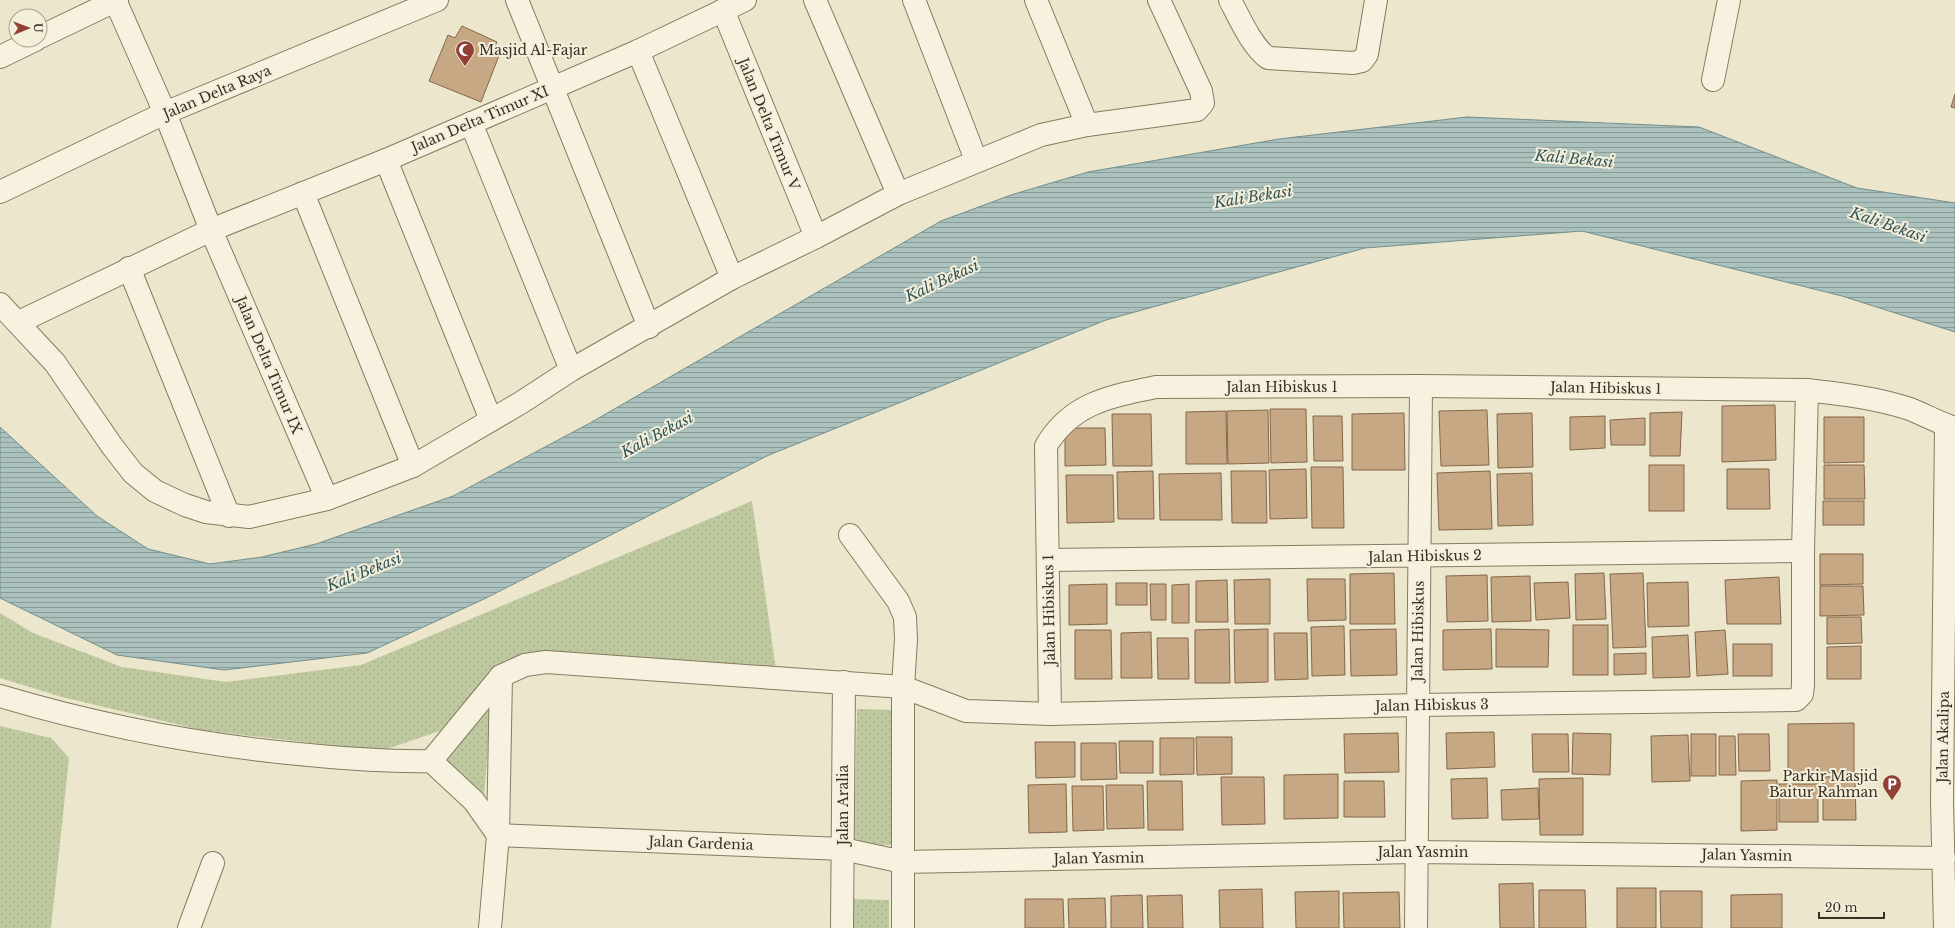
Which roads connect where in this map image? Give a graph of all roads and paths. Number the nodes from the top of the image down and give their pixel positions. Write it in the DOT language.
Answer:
graph roads {
  1 [pos="116,0"];
  2 [pos="437,0"];
  3 [pos="517,0"];
  4 [pos="745,0"];
  5 [pos="815,0"];
  6 [pos="914,0"];
  7 [pos="1036,0"];
  8 [pos="1159,0"];
  9 [pos="1230,0"];
  10 [pos="1249,0"];
  11 [pos="1376,0"];
  12 [pos="1729,0"];
  13 [pos="723,10"];
  14 [pos="1244,27"];
  15 [pos="48,34"];
  16 [pos="19,48"];
  17 [pos="638,51"];
  18 [pos="0,57"];
  19 [pos="1713,80"];
  20 [pos="553,88"];
  21 [pos="165,113"];
  22 [pos="471,123"];
  23 [pos="1087,125"];
  24 [pos="386,160"];
  25 [pos="976,160"];
  26 [pos="0,192"];
  27 [pos="303,193"];
  28 [pos="898,194"];
  29 [pos="211,230"];
  30 [pos="816,237"];
  31 [pos="129,268"];
  32 [pos="732,278"];
  33 [pos="0,304"];
  34 [pos="19,322"];
  35 [pos="649,327"];
  36 [pos="571,370"];
  37 [pos="1421,386"];
  38 [pos="1807,390"];
  39 [pos="492,420"];
  40 [pos="1951,427"];
  41 [pos="413,466"];
  42 [pos="327,499"];
  43 [pos="229,516"];
  44 [pos="850,535"];
  45 [pos="1803,551"];
  46 [pos="1419,556"];
  47 [pos="1048,560"];
  48 [pos="501,676"];
  49 [pos="844,682"];
  50 [pos="903,687"];
  51 [pos="0,696"];
  52 [pos="1418,705"];
  53 [pos="1050,714"];
  54 [pos="431,761"];
  55 [pos="1948,802"];
  56 [pos="498,835"];
  57 [pos="843,849"];
  58 [pos="1416,852"];
  59 [pos="1944,858"];
  60 [pos="903,862"];
  61 [pos="213,863"];
  62 [pos="1948,915"];
  63 [pos="189,928"];
  64 [pos="490,928"];
  65 [pos="842,928"];
  66 [pos="903,928"];
  67 [pos="1416,928"];
  1 -- 15 [label="street"];
  1 -- 21 [label="street, Jalan Delta Timur IX"];
  2 -- 21 [label="street, Jalan Delta Raya"];
  3 -- 20 [label="street"];
  4 -- 13 [label="street, Jalan Delta Timur XI"];
  5 -- 28 [label="street"];
  6 -- 25 [label="street"];
  7 -- 23 [label="street"];
  8 -- 23 [label="street"];
  9 -- 14 [label="street"];
  10 -- 14 [label="street"];
  11 -- 14 [label="street"];
  12 -- 19 [label="street"];
  13 -- 17 [label="street, Jalan Delta Timur XI"];
  13 -- 30 [label="street, Jalan Delta Timur V"];
  16 -- 18 [label="street"];
  17 -- 20 [label="street, Jalan Delta Timur XI"];
  17 -- 32 [label="street"];
  20 -- 22 [label="street, Jalan Delta Timur XI"];
  20 -- 35 [label="street"];
  21 -- 26 [label="street, Jalan Delta Raya"];
  21 -- 29 [label="street, Jalan Delta Timur IX"];
  22 -- 24 [label="street, Jalan Delta Timur XI"];
  22 -- 36 [label="street"];
  23 -- 25 [label="street"];
  24 -- 27 [label="street, Jalan Delta Timur XI"];
  24 -- 39 [label="street"];
  25 -- 28 [label="street"];
  27 -- 29 [label="street, Jalan Delta Timur XI"];
  27 -- 41 [label="street"];
  28 -- 30 [label="street"];
  29 -- 31 [label="street, Jalan Delta Timur XI"];
  29 -- 42 [label="street, Jalan Delta Timur IX"];
  30 -- 32 [label="street"];
  31 -- 34 [label="street, Jalan Delta Timur XI"];
  31 -- 43 [label="street"];
  32 -- 35 [label="street"];
  33 -- 34 [label="street"];
  34 -- 43 [label="street"];
  35 -- 36 [label="street"];
  36 -- 39 [label="street"];
  37 -- 38 [label="street, Jalan Hibiskus 1"];
  37 -- 46 [label="street, Jalan Hibiskus"];
  37 -- 47 [label="street, Jalan Hibiskus 1"];
  38 -- 40 [label="street, Jalan Hibiskus 1"];
  38 -- 45 [label="street"];
  39 -- 41 [label="street"];
  40 -- 55 [label="street, Jalan Akalipa"];
  41 -- 42 [label="street"];
  42 -- 43 [label="street"];
  44 -- 50 [label="street"];
  45 -- 46 [label="street, Jalan Hibiskus 2"];
  45 -- 52 [label="street, Jalan Hibiskus 3"];
  46 -- 47 [label="street, Jalan Hibiskus 2"];
  46 -- 52 [label="street, Jalan Hibiskus"];
  47 -- 53 [label="street, Jalan Hibiskus 1"];
  48 -- 49 [label="street, Jalan Hibiskus 3"];
  48 -- 54 [label="street"];
  48 -- 56 [label="street"];
  49 -- 50 [label="street, Jalan Hibiskus 3"];
  49 -- 57 [label="street, Jalan Aralia"];
  50 -- 53 [label="street, Jalan Hibiskus 3"];
  50 -- 60 [label="street"];
  51 -- 54 [label="street"];
  52 -- 53 [label="street, Jalan Hibiskus 3"];
  52 -- 58 [label="street, Jalan Hibiskus"];
  54 -- 56 [label="street"];
  55 -- 59 [label="street, Jalan Akalipa"];
  56 -- 57 [label="street, Jalan Gardenia"];
  56 -- 64 [label="street"];
  57 -- 60 [label="street, Jalan Gardenia"];
  57 -- 65 [label="street, Jalan Aralia"];
  58 -- 59 [label="street, Jalan Yasmin"];
  58 -- 60 [label="street, Jalan Yasmin"];
  58 -- 67 [label="street, Jalan Hibiskus"];
  59 -- 62 [label="street, Jalan Akalipa"];
  60 -- 66 [label="street"];
  61 -- 63 [label="street"];
}
